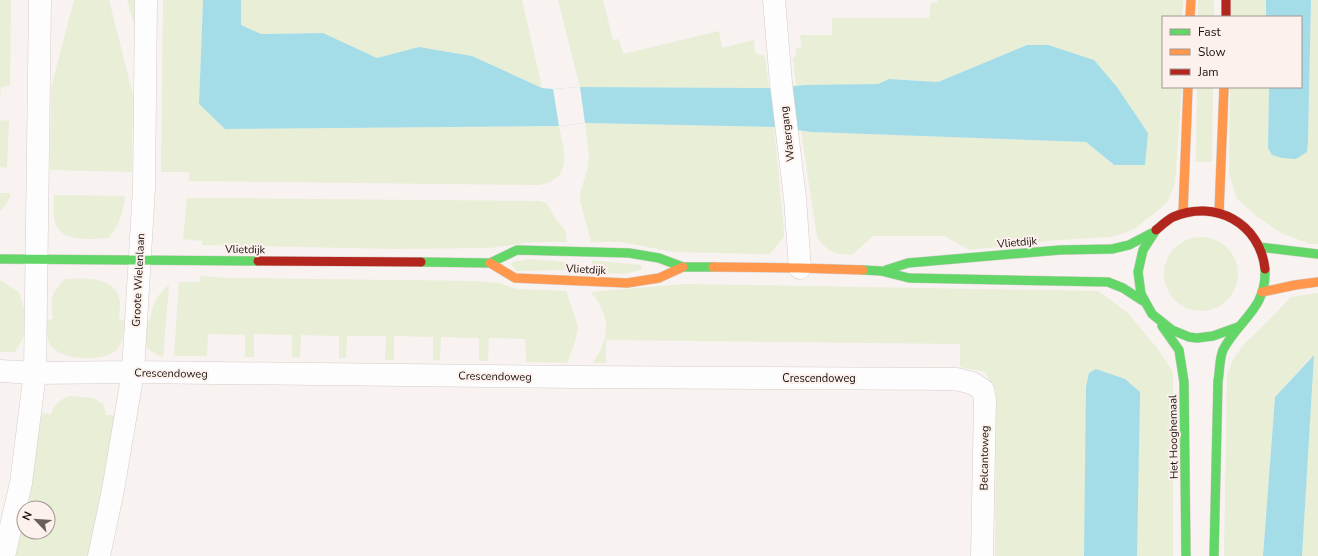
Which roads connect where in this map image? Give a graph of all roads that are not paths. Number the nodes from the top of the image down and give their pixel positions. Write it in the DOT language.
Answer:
graph roads {
  1 [pos="40,0"];
  2 [pos="146,0"];
  3 [pos="774,0"];
  4 [pos="1191,0"];
  5 [pos="1226,0"];
  6 [pos="1190,16"];
  7 [pos="1226,16"];
  8 [pos="1188,88"];
  9 [pos="1224,88"];
  10 [pos="1183,213"];
  11 [pos="1220,213"];
  12 [pos="1152,233"];
  13 [pos="1260,247"];
  14 [pos="1318,254"];
  15 [pos="0,259"];
  16 [pos="140,259"];
  17 [pos="38,260"];
  18 [pos="490,263"];
  19 [pos="683,267"];
  20 [pos="800,268"];
  21 [pos="882,271"];
  22 [pos="1318,282"];
  23 [pos="1262,292"];
  24 [pos="1143,301"];
  25 [pos="1160,324"];
  26 [pos="1238,327"];
  27 [pos="0,370"];
  28 [pos="133,372"];
  29 [pos="35,373"];
  30 [pos="956,379"];
  31 [pos="4,556"];
  32 [pos="99,556"];
  33 [pos="982,556"];
  34 [pos="1186,556"];
  35 [pos="1214,556"];
  1 -- 17 [label="street"];
  2 -- 16 [label="street, Groote Wielenlaan"];
  3 -- 20 [label="street, Watergang"];
  4 -- 6 [label="street"];
  5 -- 7 [label="street"];
  8 -- 10 [label="street"];
  9 -- 11 [label="street"];
  10 -- 11 [label="street"];
  10 -- 12 [label="street"];
  11 -- 13 [label="street"];
  12 -- 21 [label="street, Vlietdijk"];
  12 -- 24 [label="street"];
  13 -- 14 [label="street"];
  13 -- 23 [label="street"];
  15 -- 17 [label="street, Vlietdijk"];
  16 -- 17 [label="street, Vlietdijk"];
  16 -- 18 [label="street, Vlietdijk"];
  16 -- 28 [label="street, Groote Wielenlaan"];
  17 -- 29 [label="street"];
  18 -- 19 [label="street, Vlietdijk"];
  18 -- 19 [label="street, Vlietdijk"];
  19 -- 20 [label="street, Vlietdijk"];
  20 -- 21 [label="street, Vlietdijk"];
  21 -- 24 [label="street, Vlietdijk"];
  22 -- 23 [label="street"];
  23 -- 26 [label="street"];
  24 -- 25 [label="street"];
  25 -- 26 [label="street"];
  25 -- 34 [label="street, Het Hooghemaal"];
  26 -- 35 [label="street"];
  27 -- 29 [label="street, Crescendoweg"];
  28 -- 29 [label="street, Crescendoweg"];
  28 -- 30 [label="street, Crescendoweg"];
  28 -- 32 [label="street, Groote Wielenlaan"];
  29 -- 31 [label="street"];
  30 -- 33 [label="street, Belcantoweg"];
}
